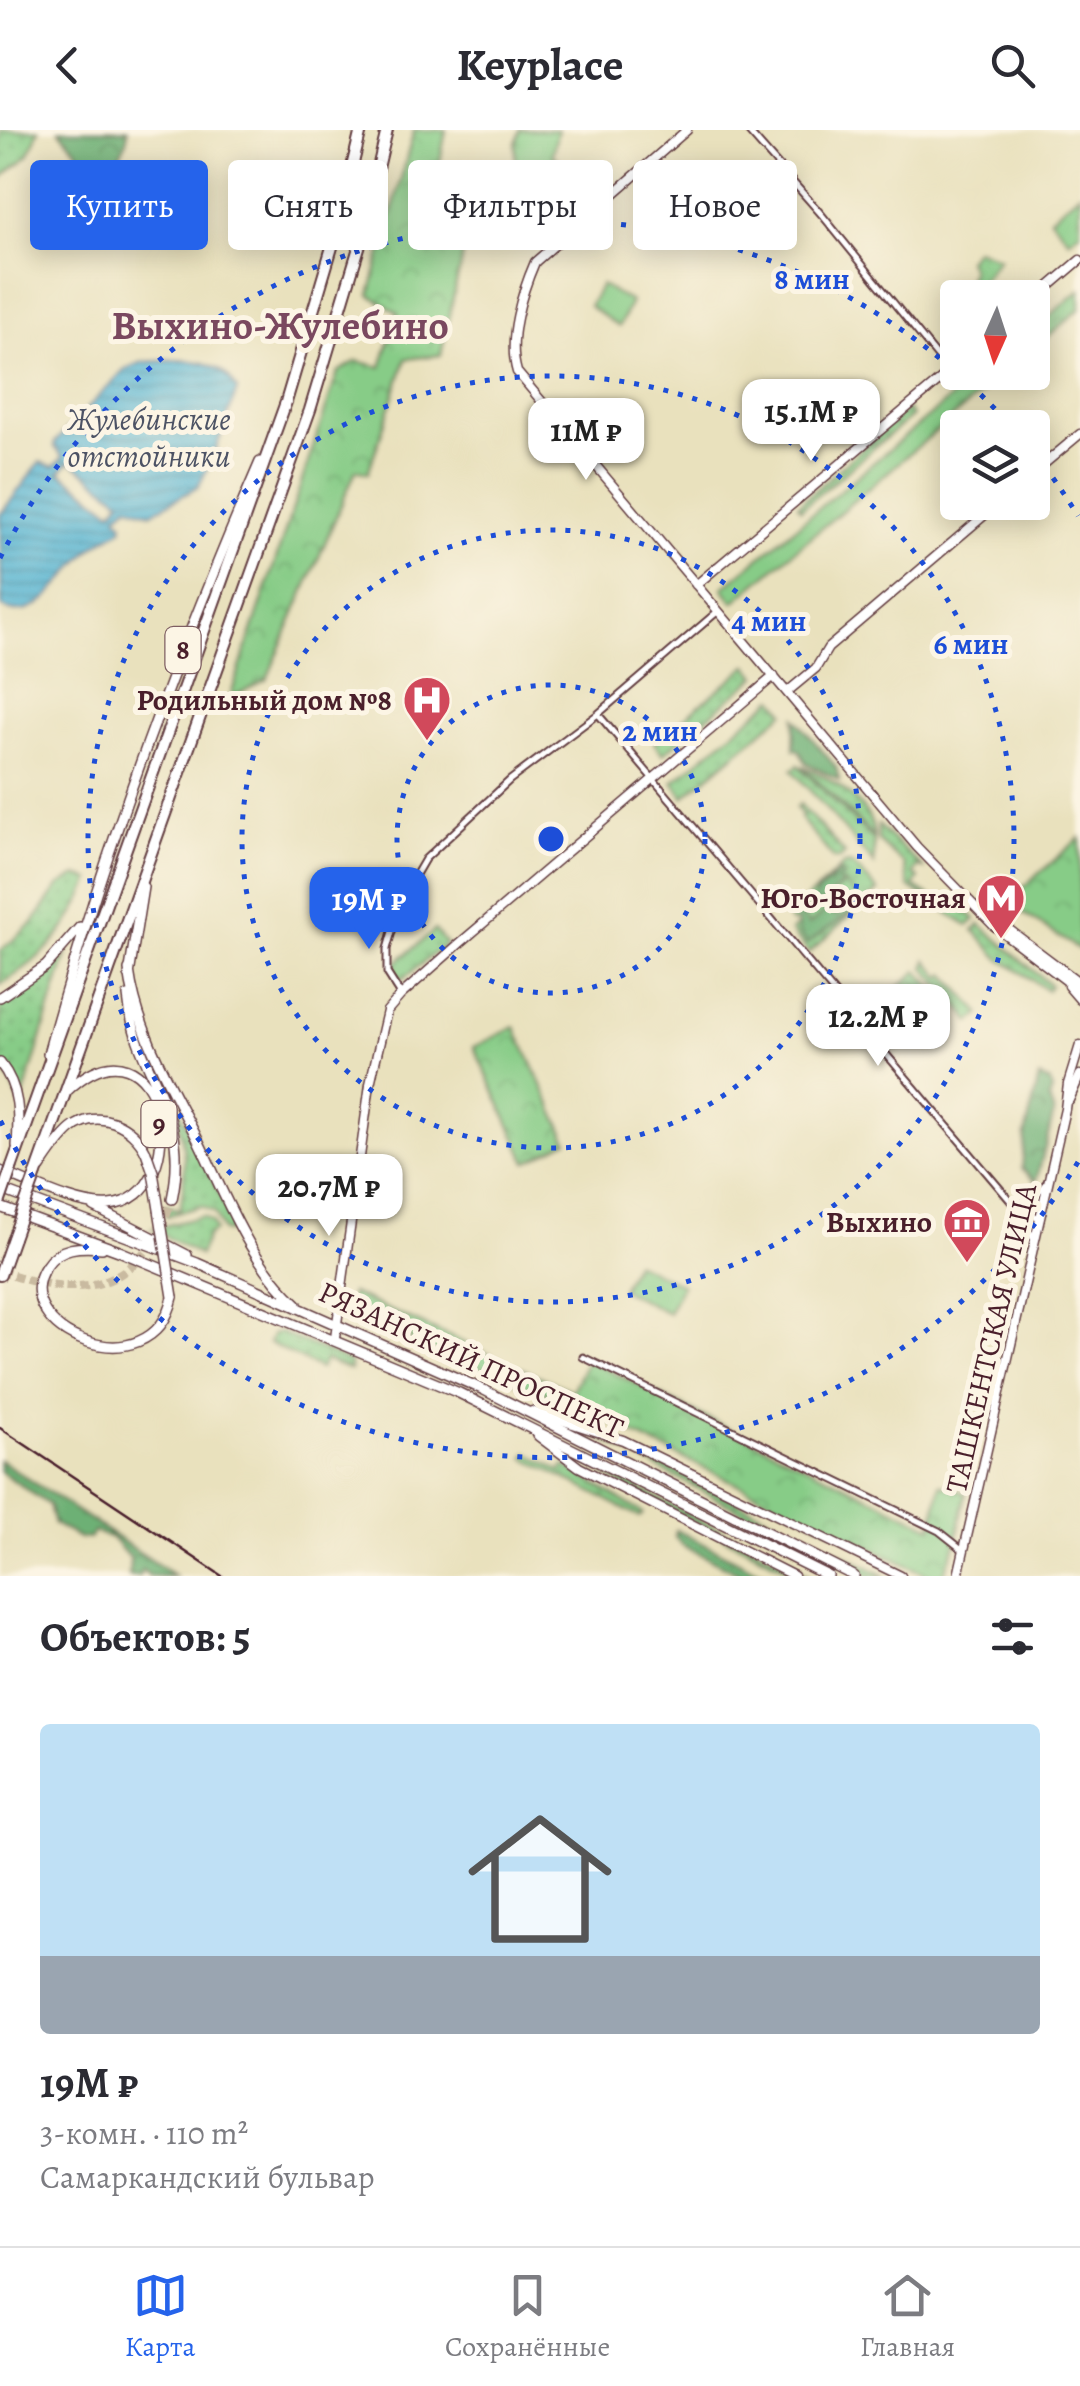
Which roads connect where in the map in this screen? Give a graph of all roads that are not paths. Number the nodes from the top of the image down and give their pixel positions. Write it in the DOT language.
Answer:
graph roads {
  1 [pos="361,130"];
  2 [pos="387,130"];
  3 [pos="687,130"];
  4 [pos="747,130"];
  5 [pos="1080,260"];
  6 [pos="1050,286"];
  7 [pos="940,352"];
  8 [pos="940,380"];
  9 [pos="286,402"];
  10 [pos="1080,434"];
  11 [pos="1050,459"];
  12 [pos="979,520"];
  13 [pos="696,585"];
  14 [pos="719,610"];
  15 [pos="774,676"];
  16 [pos="787,692"];
  17 [pos="598,714"];
  18 [pos="654,780"];
  19 [pos="148,860"];
  20 [pos="92,902"];
  21 [pos="129,970"];
  22 [pos="1060,972"];
  23 [pos="1080,974"];
  24 [pos="1080,982"];
  25 [pos="1080,990"];
  26 [pos="401,994"];
  27 [pos="0,997"];
  28 [pos="1080,1000"];
  29 [pos="1080,1046"];
  30 [pos="0,1063"];
  31 [pos="1080,1075"];
  32 [pos="65,1093"];
  33 [pos="33,1109"];
  34 [pos="1066,1109"];
  35 [pos="12,1166"];
  36 [pos="0,1171"];
  37 [pos="36,1174"];
  38 [pos="1049,1179"];
  39 [pos="0,1189"];
  40 [pos="172,1198"];
  41 [pos="78,1199"];
  42 [pos="0,1204"];
  43 [pos="1014,1204"];
  44 [pos="1040,1218"];
  45 [pos="1035,1241"];
  46 [pos="119,1251"];
  47 [pos="197,1263"];
  48 [pos="0,1275"];
  49 [pos="302,1309"];
  50 [pos="337,1325"];
  51 [pos="335,1338"];
  52 [pos="583,1357"];
  53 [pos="531,1411"];
  54 [pos="519,1420"];
  55 [pos="966,1552"];
  56 [pos="794,1576"];
  57 [pos="828,1576"];
  58 [pos="854,1576"];
  59 [pos="901,1576"];
  60 [pos="958,1576"];
  1 -- 9 [label="highway"];
  2 -- 19 [label="highway"];
  3 -- 13 [label="street"];
  4 -- 7 [label="street"];
  5 -- 6 [label="street"];
  8 -- 13 [label="street"];
  9 -- 20 [label="main road, 8"];
  9 -- 33 [label="highway"];
  10 -- 11 [label="street"];
  12 -- 16 [label="street"];
  13 -- 14 [label="street"];
  14 -- 15 [label="street"];
  14 -- 17 [label="street"];
  15 -- 16 [label="street"];
  15 -- 18 [label="street"];
  16 -- 22 [label="street"];
  17 -- 18 [label="street"];
  17 -- 26 [label="street"];
  18 -- 26 [label="street"];
  18 -- 43 [label="street"];
  19 -- 21 [label="main road"];
  19 -- 32 [label="highway"];
  20 -- 27 [label="main road, 8"];
  20 -- 33 [label="main road"];
  21 -- 40 [label="main road"];
  21 -- 49 [label="main road"];
  22 -- 23 [label="street"];
  22 -- 24 [label="street"];
  22 -- 25 [label="street"];
  22 -- 28 [label="street"];
  26 -- 50 [label="street"];
  29 -- 34 [label="street, ТАШКЕНТСКАЯ УЛИЦА"];
  30 -- 35 [label="main road"];
  31 -- 34 [label="street, ТАШКЕНТСКАЯ УЛИЦА"];
  32 -- 37 [label="highway"];
  32 -- 41 [label="main road, 9"];
  33 -- 35 [label="highway"];
  34 -- 38 [label="street, ТАШКЕНТСКАЯ УЛИЦА"];
  35 -- 42 [label="highway, bridge"];
  36 -- 41 [label="main road"];
  37 -- 46 [label="main road, bridge"];
  37 -- 48 [label="highway, bridge"];
  38 -- 43 [label="street"];
  38 -- 44 [label="street, ТАШКЕНТСКАЯ УЛИЦА"];
  39 -- 47 [label="main road, РЯЗАНСКИЙ ПРОСПЕКТ"];
  41 -- 47 [label="main road"];
  42 -- 46 [label="main road, РЯЗАНСКИЙ ПРОСПЕКТ"];
  43 -- 44 [label="street"];
  43 -- 45 [label="street"];
  44 -- 45 [label="street, ТАШКЕНТСКАЯ УЛИЦА"];
  45 -- 55 [label="street, ТАШКЕНТСКАЯ УЛИЦА"];
  46 -- 51 [label="main road, РЯЗАНСКИЙ ПРОСПЕКТ"];
  47 -- 49 [label="main road, РЯЗАНСКИЙ ПРОСПЕКТ"];
  49 -- 50 [label="main road, РЯЗАНСКИЙ ПРОСПЕКТ"];
  50 -- 51 [label="street"];
  50 -- 53 [label="main road, РЯЗАНСКИЙ ПРОСПЕКТ"];
  51 -- 54 [label="main road, РЯЗАНСКИЙ ПРОСПЕКТ"];
  52 -- 55 [label="street"];
  53 -- 58 [label="main road, РЯЗАНСКИЙ ПРОСПЕКТ"];
  53 -- 59 [label="street"];
  54 -- 56 [label="street"];
  54 -- 57 [label="main road, РЯЗАНСКИЙ ПРОСПЕКТ"];
  55 -- 60 [label="street, ТАШКЕНТСКАЯ УЛИЦА"];
}
